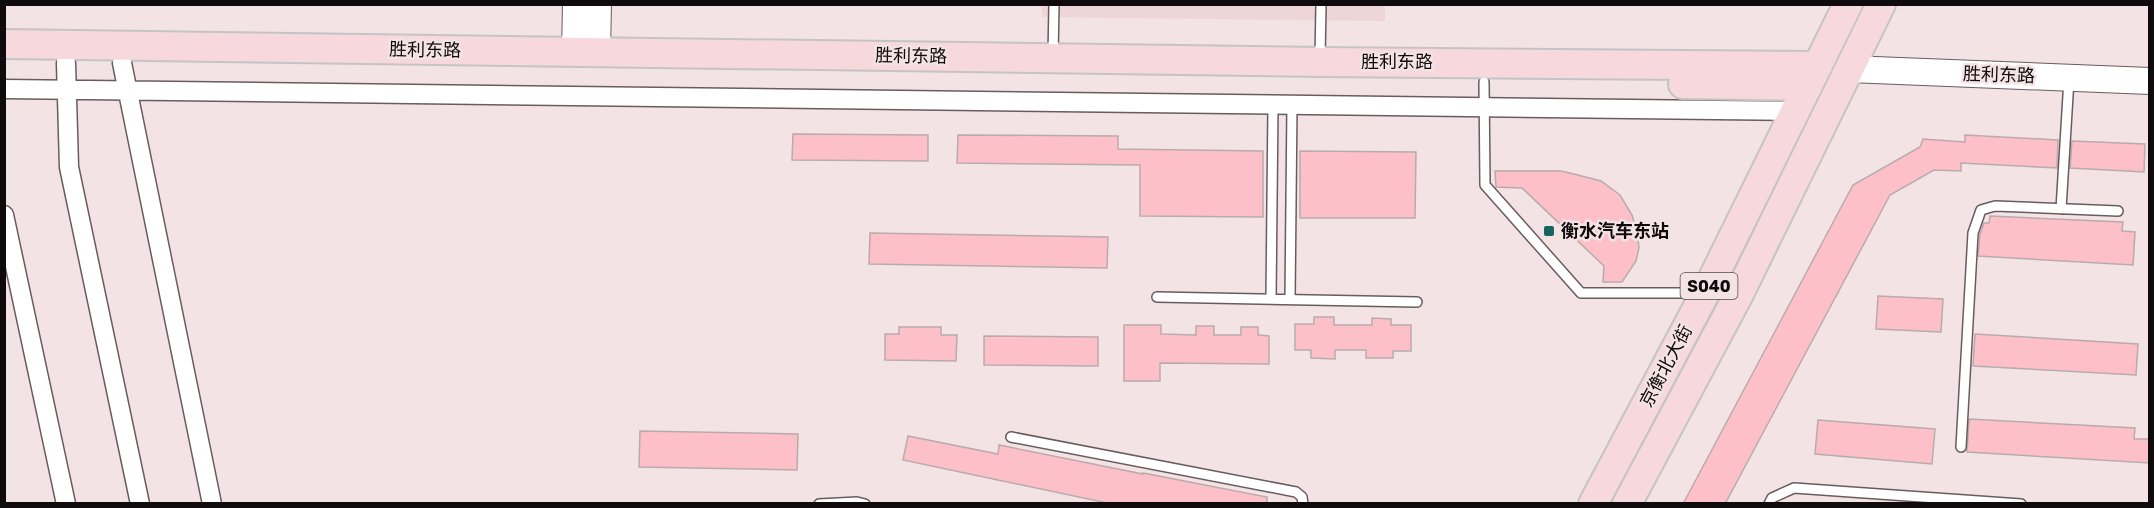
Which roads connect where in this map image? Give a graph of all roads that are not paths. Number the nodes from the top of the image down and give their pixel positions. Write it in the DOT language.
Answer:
graph roads {
  1 [pos="576,4"];
  2 [pos="597,4"];
  3 [pos="1054,4"];
  4 [pos="1321,4"];
  5 [pos="1848,4"];
  6 [pos="1881,4"];
  7 [pos="4,44"];
  8 [pos="586,52"];
  9 [pos="1053,58"];
  10 [pos="4,62"];
  11 [pos="1320,62"];
  12 [pos="1849,69"];
  13 [pos="67,76"];
  14 [pos="1813,76"];
  15 [pos="125,77"];
  16 [pos="2069,78"];
  17 [pos="2150,81"];
  18 [pos="4,89"];
  19 [pos="1484,95"];
  20 [pos="1273,105"];
  21 [pos="1292,105"];
  22 [pos="1795,111"];
  23 [pos="2061,208"];
  24 [pos="2118,211"];
  25 [pos="4,214"];
  26 [pos="1705,293"];
  27 [pos="1157,297"];
  28 [pos="1271,299"];
  29 [pos="1290,299"];
  30 [pos="1417,302"];
  31 [pos="1011,437"];
  32 [pos="1961,447"];
  33 [pos="66,504"];
  34 [pos="140,504"];
  35 [pos="212,504"];
  36 [pos="819,504"];
  37 [pos="865,504"];
  38 [pos="1303,504"];
  39 [pos="1593,504"];
  40 [pos="1627,504"];
  41 [pos="1769,504"];
  42 [pos="2021,504"];
  1 -- 8 [label="street"];
  2 -- 8 [label="street"];
  3 -- 9 [label="lane"];
  4 -- 11 [label="lane"];
  5 -- 14 [label="main road, S040"];
  6 -- 12 [label="main road, S040"];
  7 -- 8 [label="main road, 胜利东路"];
  8 -- 9 [label="main road, 胜利东路"];
  9 -- 11 [label="main road, 胜利东路"];
  10 -- 13 [label="main road, 胜利东路"];
  11 -- 14 [label="main road, 胜利东路"];
  12 -- 16 [label="street, 胜利东路"];
  12 -- 40 [label="main road, 京衡北大街 / S040"];
  13 -- 15 [label="main road, 胜利东路"];
  13 -- 18 [label="street"];
  13 -- 34 [label="street"];
  14 -- 19 [label="main road, 胜利东路"];
  14 -- 22 [label="main road, 京衡北大街 / S040"];
  15 -- 19 [label="main road, 胜利东路"];
  15 -- 20 [label="street"];
  15 -- 35 [label="street"];
  16 -- 17 [label="street, 胜利东路"];
  16 -- 23 [label="lane"];
  19 -- 21 [label="street"];
  19 -- 22 [label="street"];
  19 -- 26 [label="lane"];
  20 -- 21 [label="street"];
  20 -- 28 [label="lane"];
  21 -- 29 [label="lane"];
  22 -- 26 [label="main road, 京衡北大街 / S040"];
  23 -- 24 [label="lane"];
  23 -- 32 [label="lane"];
  25 -- 33 [label="street"];
  26 -- 39 [label="main road, 京衡北大街 / S040"];
  27 -- 28 [label="lane"];
  28 -- 29 [label="lane"];
  29 -- 30 [label="lane"];
  31 -- 38 [label="lane"];
  36 -- 37 [label="lane"];
  41 -- 42 [label="lane"];
}
